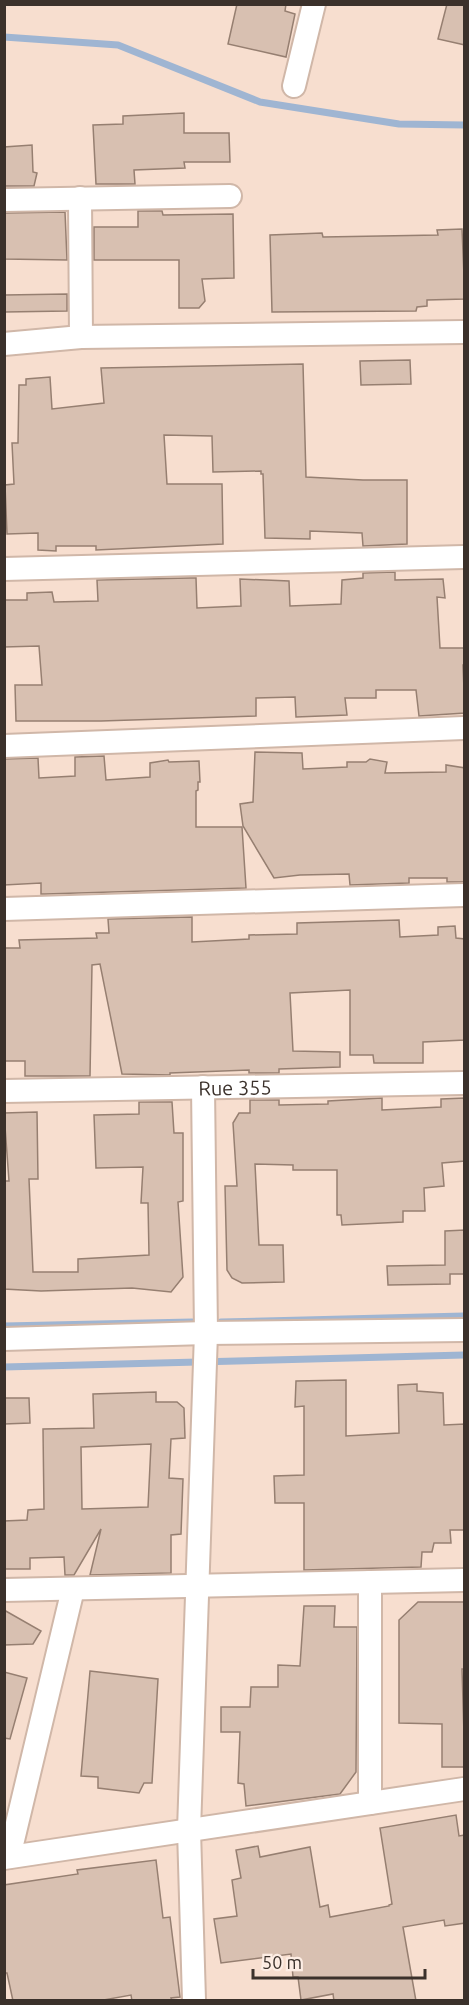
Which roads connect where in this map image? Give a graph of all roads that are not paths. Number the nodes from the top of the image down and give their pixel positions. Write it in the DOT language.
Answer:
graph roads {
  1 [pos="314,4"];
  2 [pos="294,86"];
  3 [pos="230,196"];
  4 [pos="80,198"];
  5 [pos="4,200"];
  6 [pos="465,332"];
  7 [pos="81,336"];
  8 [pos="4,344"];
  9 [pos="465,556"];
  10 [pos="4,569"];
  11 [pos="465,728"];
  12 [pos="4,746"];
  13 [pos="465,895"];
  14 [pos="4,909"];
  15 [pos="465,1083"];
  16 [pos="203,1087"];
  17 [pos="4,1090"];
  18 [pos="465,1330"];
  19 [pos="206,1333"];
  20 [pos="4,1339"];
  21 [pos="465,1580"];
  22 [pos="370,1582"];
  23 [pos="197,1586"];
  24 [pos="73,1588"];
  25 [pos="4,1590"];
  26 [pos="465,1789"];
  27 [pos="370,1803"];
  28 [pos="189,1830"];
  29 [pos="7,1858"];
  30 [pos="194,2001"];
  1 -- 2 [label="street"];
  3 -- 4 [label="street"];
  4 -- 5 [label="street"];
  4 -- 7 [label="street"];
  6 -- 7 [label="street"];
  7 -- 8 [label="street"];
  9 -- 10 [label="street"];
  11 -- 12 [label="street"];
  13 -- 14 [label="street"];
  15 -- 16 [label="street, Rue 355"];
  16 -- 17 [label="street, Rue 355"];
  16 -- 19 [label="street"];
  18 -- 19 [label="street"];
  19 -- 20 [label="street"];
  19 -- 23 [label="street"];
  21 -- 22 [label="street"];
  22 -- 23 [label="street"];
  22 -- 27 [label="street"];
  23 -- 24 [label="street"];
  23 -- 28 [label="street"];
  24 -- 25 [label="street"];
  24 -- 29 [label="street"];
  26 -- 27 [label="street"];
  27 -- 28 [label="street"];
  28 -- 29 [label="street"];
  28 -- 30 [label="street"];
}
